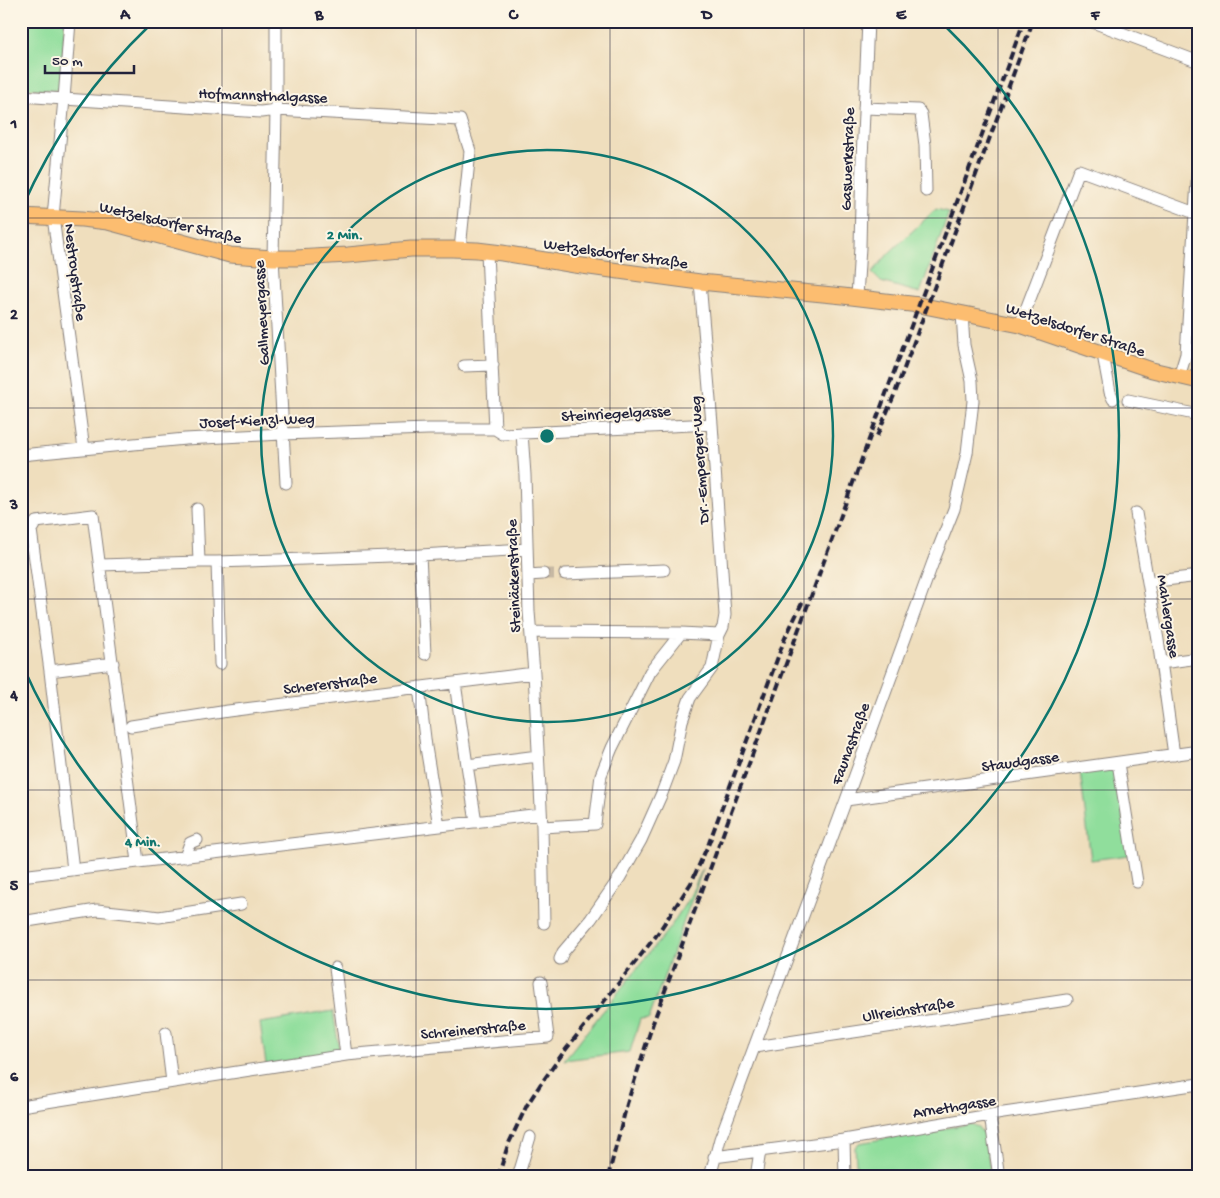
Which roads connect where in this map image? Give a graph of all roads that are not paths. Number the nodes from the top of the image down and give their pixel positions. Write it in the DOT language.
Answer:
graph roads {
  1 [pos="70,21"];
  2 [pos="276,21"];
  3 [pos="868,21"];
  4 [pos="1090,21"];
  5 [pos="1199,62"];
  6 [pos="21,96"];
  7 [pos="64,99"];
  8 [pos="864,108"];
  9 [pos="276,110"];
  10 [pos="1199,149"];
  11 [pos="926,191"];
  12 [pos="1195,213"];
  13 [pos="21,216"];
  14 [pos="54,217"];
  15 [pos="460,249"];
  16 [pos="487,252"];
  17 [pos="273,258"];
  18 [pos="700,282"];
  19 [pos="857,297"];
  20 [pos="962,313"];
  21 [pos="1020,325"];
  22 [pos="1106,355"];
  23 [pos="492,365"];
  24 [pos="464,366"];
  25 [pos="1179,376"];
  26 [pos="1198,378"];
  27 [pos="1113,399"];
  28 [pos="1128,400"];
  29 [pos="1199,415"];
  30 [pos="712,424"];
  31 [pos="495,429"];
  32 [pos="522,433"];
  33 [pos="282,434"];
  34 [pos="84,450"];
  35 [pos="21,455"];
  36 [pos="286,483"];
  37 [pos="196,509"];
  38 [pos="1136,513"];
  39 [pos="527,549"];
  40 [pos="420,555"];
  41 [pos="199,562"];
  42 [pos="218,562"];
  43 [pos="100,565"];
  44 [pos="664,570"];
  45 [pos="543,574"];
  46 [pos="565,574"];
  47 [pos="528,575"];
  48 [pos="1199,576"];
  49 [pos="1158,581"];
  50 [pos="721,631"];
  51 [pos="531,632"];
  52 [pos="681,633"];
  53 [pos="425,654"];
  54 [pos="1199,658"];
  55 [pos="1169,662"];
  56 [pos="112,663"];
  57 [pos="220,664"];
  58 [pos="50,671"];
  59 [pos="534,673"];
  60 [pos="455,683"];
  61 [pos="419,687"];
  62 [pos="131,726"];
  63 [pos="1199,751"];
  64 [pos="1174,755"];
  65 [pos="538,756"];
  66 [pos="1118,763"];
  67 [pos="467,765"];
  68 [pos="846,800"];
  69 [pos="541,814"];
  70 [pos="476,822"];
  71 [pos="439,826"];
  72 [pos="542,828"];
  73 [pos="197,840"];
  74 [pos="185,857"];
  75 [pos="138,862"];
  76 [pos="73,870"];
  77 [pos="21,876"];
  78 [pos="1137,882"];
  79 [pos="241,904"];
  80 [pos="21,922"];
  81 [pos="544,923"];
  82 [pos="560,959"];
  83 [pos="335,968"];
  84 [pos="541,982"];
  85 [pos="1066,1000"];
  86 [pos="166,1032"];
  87 [pos="754,1047"];
  88 [pos="346,1055"];
  89 [pos="172,1082"];
  90 [pos="1199,1085"];
  91 [pos="21,1106"];
  92 [pos="990,1115"];
  93 [pos="530,1137"];
  94 [pos="844,1140"];
  95 [pos="760,1151"];
  96 [pos="714,1158"];
  97 [pos="518,1177"];
  98 [pos="710,1177"];
  99 [pos="756,1177"];
  100 [pos="845,1177"];
  101 [pos="999,1177"];
  1 -- 7 [label="street, Nestroystraße"];
  2 -- 9 [label="street, Gallmeyergasse"];
  3 -- 8 [label="street, Gaswerkstraße"];
  4 -- 5 [label="street"];
  6 -- 7 [label="street, Hofmannsthalgasse"];
  7 -- 9 [label="street, Hofmannsthalgasse"];
  7 -- 14 [label="street, Nestroystraße"];
  8 -- 11 [label="street"];
  8 -- 19 [label="street, Gaswerkstraße"];
  9 -- 15 [label="street, Hofmannsthalgasse"];
  9 -- 17 [label="street, Gallmeyergasse"];
  10 -- 12 [label="street"];
  12 -- 21 [label="street"];
  12 -- 25 [label="street"];
  13 -- 14 [label="main road, Wetzelsdorfer Straße"];
  14 -- 17 [label="main road, Wetzelsdorfer Straße"];
  14 -- 34 [label="street, Nestroystraße"];
  15 -- 16 [label="main road, Wetzelsdorfer Straße"];
  15 -- 17 [label="main road, Wetzelsdorfer Straße"];
  16 -- 18 [label="main road, Wetzelsdorfer Straße"];
  16 -- 23 [label="street"];
  17 -- 33 [label="street, Gallmeyergasse"];
  18 -- 19 [label="main road, Wetzelsdorfer Straße"];
  18 -- 30 [label="street, Dr.-Emperger-Weg"];
  19 -- 20 [label="main road, Wetzelsdorfer Straße"];
  20 -- 21 [label="main road, Wetzelsdorfer Straße"];
  20 -- 68 [label="street, Faunastraße"];
  21 -- 22 [label="main road, Wetzelsdorfer Straße"];
  22 -- 25 [label="main road, Wetzelsdorfer Straße"];
  22 -- 27 [label="street"];
  23 -- 24 [label="street"];
  23 -- 31 [label="street"];
  25 -- 26 [label="main road, Wetzelsdorfer Straße"];
  28 -- 29 [label="street"];
  30 -- 32 [label="street, Steinriegelgasse"];
  30 -- 50 [label="street, Dr.-Emperger-Weg"];
  31 -- 32 [label="street"];
  31 -- 33 [label="street, Josef-Kienzl-Weg"];
  32 -- 39 [label="street, Steinäckerstraße"];
  33 -- 34 [label="street, Josef-Kienzl-Weg"];
  33 -- 36 [label="street, Gallmeyergasse"];
  34 -- 35 [label="street, Josef-Kienzl-Weg"];
  37 -- 41 [label="street"];
  38 -- 64 [label="street, Mahlergasse"];
  39 -- 40 [label="street"];
  39 -- 47 [label="street, Steinäckerstraße"];
  40 -- 42 [label="street"];
  40 -- 53 [label="street"];
  41 -- 42 [label="street"];
  41 -- 43 [label="street"];
  42 -- 57 [label="street"];
  43 -- 56 [label="street"];
  43 -- 58 [label="street"];
  44 -- 46 [label="street"];
  45 -- 47 [label="street"];
  47 -- 51 [label="street, Steinäckerstraße"];
  48 -- 49 [label="street"];
  50 -- 52 [label="street"];
  50 -- 82 [label="street, Dr.-Emperger-Weg"];
  51 -- 52 [label="street"];
  51 -- 59 [label="street, Steinäckerstraße"];
  52 -- 72 [label="street"];
  54 -- 55 [label="street"];
  56 -- 58 [label="street"];
  56 -- 75 [label="street"];
  58 -- 76 [label="street"];
  59 -- 60 [label="street, Schererstraße"];
  59 -- 65 [label="street, Steinäckerstraße"];
  60 -- 61 [label="street, Schererstraße"];
  60 -- 67 [label="street"];
  61 -- 62 [label="street, Schererstraße"];
  61 -- 71 [label="street"];
  63 -- 64 [label="street, Staudgasse"];
  64 -- 66 [label="street, Staudgasse"];
  65 -- 67 [label="street"];
  65 -- 69 [label="street, Steinäckerstraße"];
  66 -- 68 [label="street, Staudgasse"];
  66 -- 78 [label="street"];
  67 -- 70 [label="street"];
  68 -- 87 [label="street, Faunastraße"];
  69 -- 70 [label="street"];
  69 -- 72 [label="street, Steinäckerstraße"];
  70 -- 71 [label="street"];
  71 -- 74 [label="street"];
  72 -- 81 [label="street, Steinäckerstraße"];
  73 -- 74 [label="street"];
  74 -- 75 [label="street"];
  75 -- 76 [label="street"];
  76 -- 77 [label="street"];
  79 -- 80 [label="street"];
  83 -- 88 [label="street"];
  84 -- 88 [label="street, Schreinerstraße"];
  85 -- 87 [label="street, Ullreichstraße"];
  86 -- 89 [label="street"];
  87 -- 96 [label="street, Faunastraße"];
  88 -- 89 [label="street, Schreinerstraße"];
  89 -- 91 [label="street, Schreinerstraße"];
  90 -- 92 [label="street, Arnethgasse"];
  92 -- 94 [label="street, Arnethgasse"];
  92 -- 101 [label="street"];
  93 -- 97 [label="street"];
  94 -- 95 [label="street, Arnethgasse"];
  94 -- 100 [label="street"];
  95 -- 96 [label="street, Arnethgasse"];
  95 -- 99 [label="street"];
  96 -- 98 [label="street, Faunastraße"];
}
